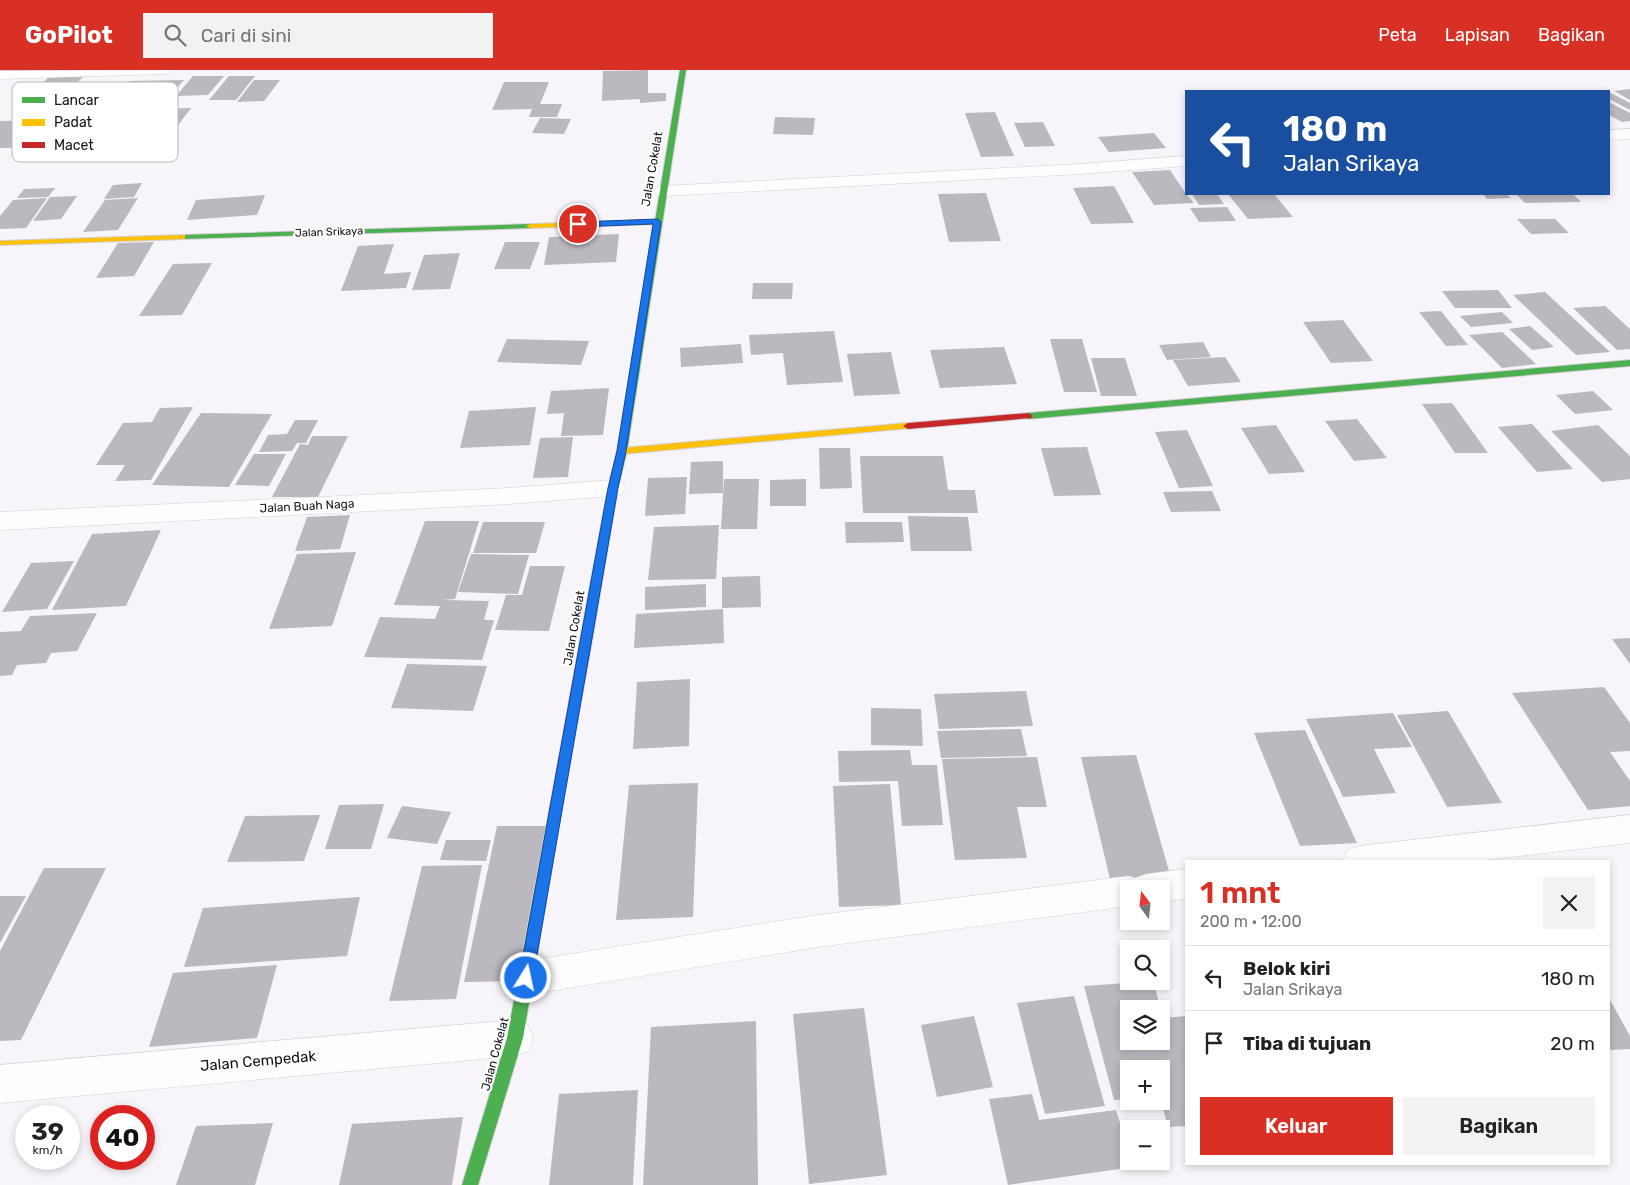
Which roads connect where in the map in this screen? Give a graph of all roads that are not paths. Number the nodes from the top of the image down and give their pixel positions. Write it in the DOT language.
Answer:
graph roads {
  1 [pos="166,70"];
  2 [pos="683,70"];
  3 [pos="0,75"];
  4 [pos="1630,134"];
  5 [pos="1610,135"];
  6 [pos="1185,161"];
  7 [pos="663,191"];
  8 [pos="658,222"];
  9 [pos="0,243"];
  10 [pos="1630,363"];
  11 [pos="622,451"];
  12 [pos="613,488"];
  13 [pos="0,522"];
  14 [pos="1630,829"];
  15 [pos="1367,860"];
  16 [pos="1185,884"];
  17 [pos="1170,886"];
  18 [pos="1120,892"];
  19 [pos="526,978"];
  20 [pos="515,1038"];
  21 [pos="0,1084"];
  22 [pos="470,1185"];
  1 -- 3 [label="street"];
  2 -- 7 [label="street, Jalan Cokelat"];
  4 -- 5 [label="street"];
  6 -- 7 [label="street"];
  7 -- 8 [label="street, Jalan Cokelat"];
  8 -- 9 [label="street, Jalan Srikaya"];
  8 -- 11 [label="street, Jalan Cokelat"];
  10 -- 11 [label="street"];
  11 -- 12 [label="street, Jalan Cokelat"];
  12 -- 13 [label="street, Jalan Buah Naga"];
  12 -- 19 [label="street, Jalan Cokelat"];
  14 -- 15 [label="street"];
  16 -- 17 [label="street"];
  18 -- 19 [label="street"];
  19 -- 20 [label="street, Jalan Cokelat"];
  20 -- 21 [label="street, Jalan Cempedak"];
  20 -- 22 [label="street, Jalan Cokelat"];
}
